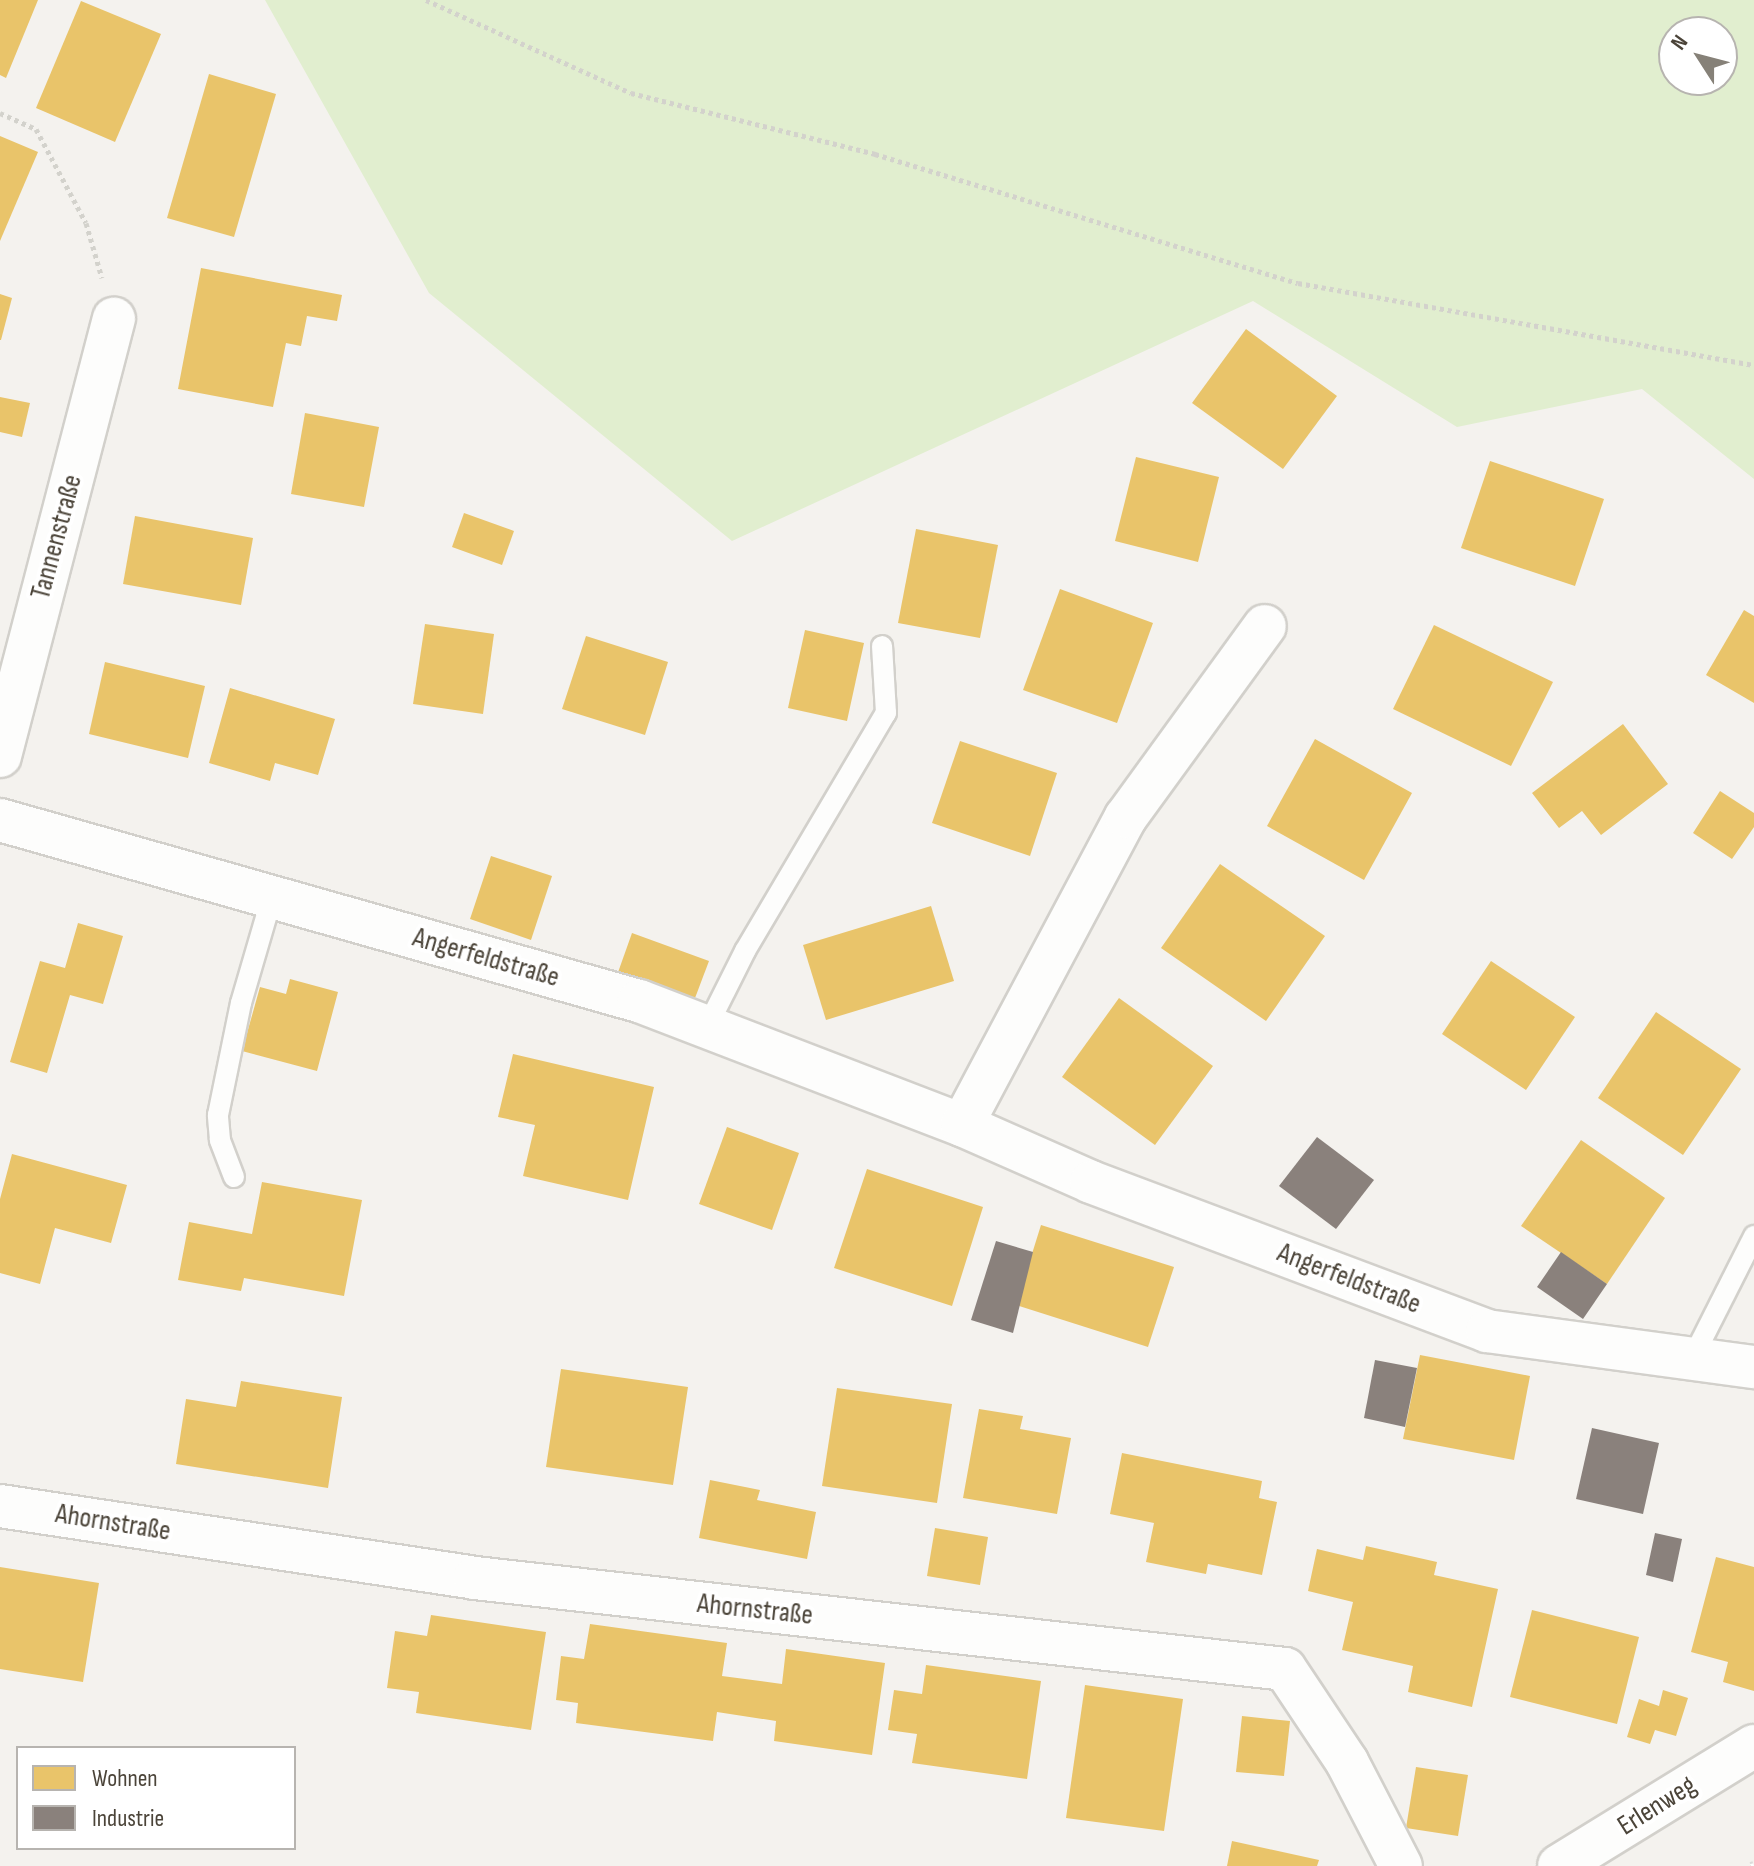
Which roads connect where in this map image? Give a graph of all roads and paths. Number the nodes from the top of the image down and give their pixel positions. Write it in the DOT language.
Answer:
graph roads {
  1 [pos="426,0"];
  2 [pos="0,113"];
  3 [pos="114,319"];
  4 [pos="1754,365"];
  5 [pos="1265,626"];
  6 [pos="882,646"];
  7 [pos="0,756"];
  8 [pos="0,820"];
  9 [pos="272,897"];
  10 [pos="707,1027"];
  11 [pos="962,1125"];
  12 [pos="234,1177"];
  13 [pos="1754,1236"];
  14 [pos="1692,1359"];
  15 [pos="1754,1367"];
  16 [pos="0,1506"];
  17 [pos="1754,1746"];
  18 [pos="1401,1866"];
  19 [pos="1559,1866"];
  1 -- 4 [label="path"];
  2 -- 3 [label="path"];
  3 -- 7 [label="street, Tannenstraße"];
  5 -- 11 [label="street"];
  6 -- 10 [label="lane"];
  8 -- 9 [label="street, Angerfeldstraße"];
  9 -- 10 [label="street, Angerfeldstraße"];
  9 -- 12 [label="lane"];
  10 -- 11 [label="street, Angerfeldstraße"];
  11 -- 14 [label="street, Angerfeldstraße"];
  13 -- 14 [label="lane"];
  14 -- 15 [label="street, Angerfeldstraße"];
  16 -- 18 [label="street, Ahornstraße"];
  17 -- 19 [label="street, Erlenweg"];
}
